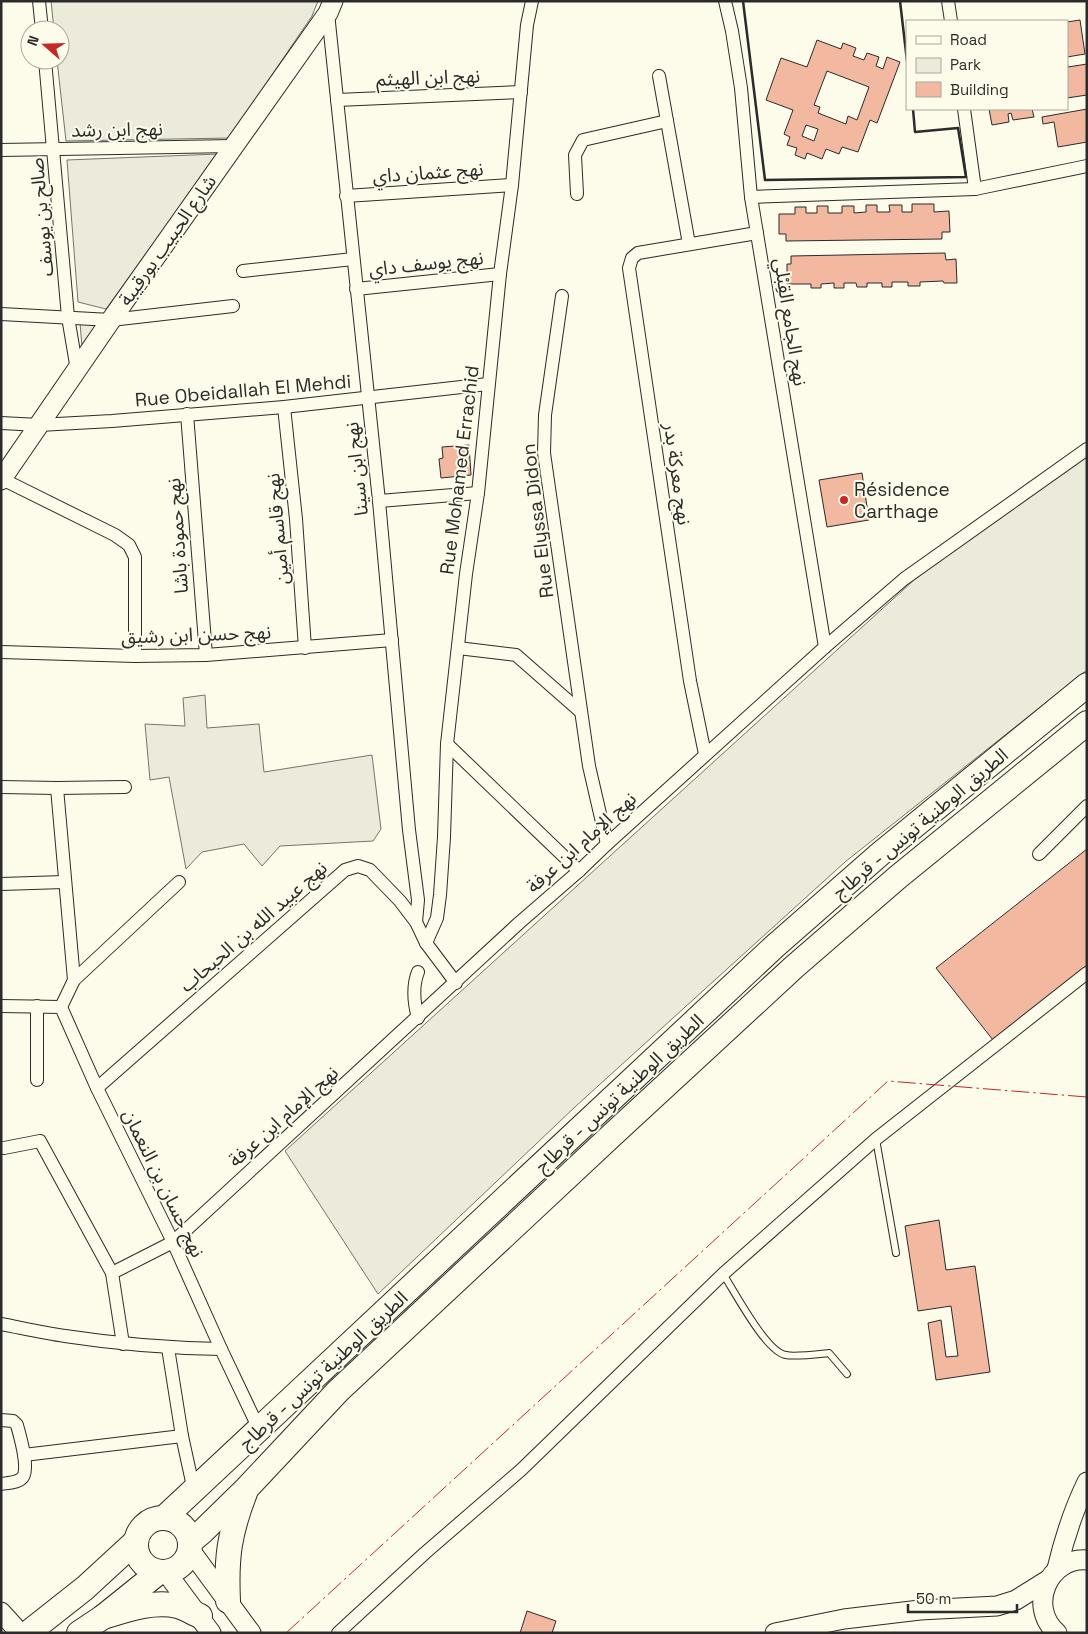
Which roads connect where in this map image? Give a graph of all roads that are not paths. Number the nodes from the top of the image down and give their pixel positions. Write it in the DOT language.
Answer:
graph roads {
  1 [pos="39,1"];
  2 [pos="532,1"];
  3 [pos="725,1"];
  4 [pos="948,1"];
  5 [pos="330,7"];
  6 [pos="41,20"];
  7 [pos="951,20"];
  8 [pos="46,70"];
  9 [pos="659,76"];
  10 [pos="521,92"];
  11 [pos="336,100"];
  12 [pos="964,110"];
  13 [pos="667,120"];
  14 [pos="233,146"];
  15 [pos="54,149"];
  16 [pos="1,150"];
  17 [pos="1087,166"];
  18 [pos="512,185"];
  19 [pos="975,189"];
  20 [pos="577,194"];
  21 [pos="346,196"];
  22 [pos="752,197"];
  23 [pos="757,233"];
  24 [pos="689,244"];
  25 [pos="353,259"];
  26 [pos="243,271"];
  27 [pos="500,274"];
  28 [pos="356,289"];
  29 [pos="562,296"];
  30 [pos="233,306"];
  31 [pos="1,314"];
  32 [pos="68,317"];
  33 [pos="111,320"];
  34 [pos="77,370"];
  35 [pos="488,384"];
  36 [pos="368,398"];
  37 [pos="284,407"];
  38 [pos="188,414"];
  39 [pos="1,423"];
  40 [pos="39,425"];
  41 [pos="1087,449"];
  42 [pos="1,480"];
  43 [pos="478,493"];
  44 [pos="379,501"];
  45 [pos="392,640"];
  46 [pos="305,648"];
  47 [pos="458,648"];
  48 [pos="825,648"];
  49 [pos="1,652"];
  50 [pos="206,655"];
  51 [pos="135,656"];
  52 [pos="1087,685"];
  53 [pos="581,712"];
  54 [pos="1087,723"];
  55 [pos="447,744"];
  56 [pos="706,754"];
  57 [pos="1,787"];
  58 [pos="125,787"];
  59 [pos="57,788"];
  60 [pos="1087,806"];
  61 [pos="607,844"];
  62 [pos="1039,854"];
  63 [pos="579,871"];
  64 [pos="64,882"];
  65 [pos="179,882"];
  66 [pos="1,884"];
  67 [pos="416,922"];
  68 [pos="426,943"];
  69 [pos="418,972"];
  70 [pos="1087,973"];
  71 [pos="74,980"];
  72 [pos="456,982"];
  73 [pos="1,1006"];
  74 [pos="37,1006"];
  75 [pos="61,1007"];
  76 [pos="418,1018"];
  77 [pos="37,1080"];
  78 [pos="97,1088"];
  79 [pos="876,1139"];
  80 [pos="4,1148"];
  81 [pos="173,1242"];
  82 [pos="896,1253"];
  83 [pos="112,1273"];
  84 [pos="723,1274"];
  85 [pos="1,1324"];
  86 [pos="123,1344"];
  87 [pos="168,1348"];
  88 [pos="221,1349"];
  89 [pos="847,1374"];
  90 [pos="1,1420"];
  91 [pos="259,1429"];
  92 [pos="182,1436"];
  93 [pos="24,1455"];
  94 [pos="1087,1482"];
  95 [pos="1,1484"];
  96 [pos="247,1488"];
  97 [pos="194,1491"];
  98 [pos="165,1517"];
  99 [pos="136,1542"];
  100 [pos="190,1546"];
  101 [pos="1087,1560"];
  102 [pos="162,1572"];
  103 [pos="1052,1574"];
  104 [pos="228,1601"];
  105 [pos="1,1612"];
  106 [pos="103,1617"];
  107 [pos="205,1624"];
  108 [pos="20,1633"];
  109 [pos="28,1633"];
  110 [pos="79,1633"];
  111 [pos="251,1633"];
  112 [pos="338,1633"];
  113 [pos="775,1633"];
  114 [pos="1056,1633"];
  1 -- 6 [label="street"];
  2 -- 10 [label="street, Rue Mohamed Errachid"];
  3 -- 22 [label="street, نهج الجامع القِبْلي"];
  4 -- 7 [label="street"];
  5 -- 11 [label="street, نهج ابن سينا"];
  5 -- 14 [label="street, شارع الحبيب بورقيبة"];
  8 -- 15 [label="street, صالح بن يوسف"];
  9 -- 13 [label="street"];
  10 -- 11 [label="street, نهج ابن الهيثم"];
  10 -- 18 [label="street, Rue Mohamed Errachid"];
  11 -- 21 [label="street, نهج ابن سينا"];
  12 -- 19 [label="street"];
  13 -- 20 [label="street"];
  13 -- 24 [label="street"];
  14 -- 15 [label="street, نهج ابن رشد"];
  14 -- 33 [label="street, شارع الحبيب بورقيبة"];
  15 -- 16 [label="street, نهج ابن رشد"];
  15 -- 32 [label="street, صالح بن يوسف"];
  17 -- 19 [label="street"];
  18 -- 21 [label="street, نهج عثمان داي"];
  18 -- 27 [label="street, Rue Mohamed Errachid"];
  19 -- 22 [label="street"];
  21 -- 25 [label="street, نهج ابن سينا"];
  22 -- 23 [label="street, نهج الجامع القِبْلي"];
  23 -- 24 [label="street, نهج معركة بدر"];
  23 -- 48 [label="street, نهج الجامع القِبْلي"];
  24 -- 56 [label="street, نهج معركة بدر"];
  25 -- 26 [label="street"];
  25 -- 28 [label="street, نهج ابن سينا"];
  27 -- 28 [label="street, نهج يوسف داي"];
  27 -- 35 [label="street, Rue Mohamed Errachid"];
  28 -- 36 [label="street, نهج ابن سينا"];
  29 -- 53 [label="street, Rue Elyssa Didon"];
  30 -- 33 [label="street"];
  31 -- 32 [label="street"];
  32 -- 33 [label="street"];
  32 -- 34 [label="street, صالح بن يوسف"];
  33 -- 34 [label="street, شارع الحبيب بورقيبة"];
  34 -- 40 [label="street, شارع الحبيب بورقيبة"];
  35 -- 36 [label="street, Rue Obeidallah El Mehdi"];
  35 -- 43 [label="street, Rue Mohamed Errachid"];
  36 -- 37 [label="street, Rue Obeidallah El Mehdi"];
  36 -- 44 [label="street, نهج ابن سينا"];
  37 -- 38 [label="street, Rue Obeidallah El Mehdi"];
  37 -- 46 [label="street, نهج قاسم أمين"];
  38 -- 40 [label="street, Rue Obeidallah El Mehdi"];
  38 -- 50 [label="street, نهج حمودة باشا"];
  39 -- 40 [label="street, Rue Obeidallah El Mehdi"];
  40 -- 42 [label="street, شارع الحبيب بورقيبة"];
  41 -- 48 [label="street, نهج الإمام ابن عرفة"];
  42 -- 51 [label="street"];
  43 -- 44 [label="street"];
  43 -- 47 [label="street, Rue Mohamed Errachid"];
  44 -- 45 [label="street, نهج ابن سينا"];
  45 -- 46 [label="street, نهج حسن ابن رشيق"];
  45 -- 67 [label="street, نهج ابن سينا"];
  46 -- 50 [label="street, نهج حسن ابن رشيق"];
  47 -- 53 [label="street"];
  47 -- 55 [label="street, Rue Mohamed Errachid"];
  48 -- 56 [label="street, نهج الإمام ابن عرفة"];
  49 -- 51 [label="street, نهج حسن ابن رشيق"];
  50 -- 51 [label="street, نهج حسن ابن رشيق"];
  52 -- 91 [label="highway, الطريق الوطنية تونس - قرطاج"];
  53 -- 61 [label="street, Rue Elyssa Didon"];
  54 -- 96 [label="highway, الطريق الوطنية تونس - قرطاج"];
  55 -- 63 [label="street"];
  55 -- 68 [label="street, Rue Mohamed Errachid"];
  56 -- 61 [label="street, نهج الإمام ابن عرفة"];
  57 -- 59 [label="street"];
  58 -- 59 [label="street"];
  59 -- 64 [label="street"];
  60 -- 62 [label="street"];
  61 -- 63 [label="street, نهج الإمام ابن عرفة"];
  63 -- 72 [label="street, نهج الإمام ابن عرفة"];
  64 -- 66 [label="street"];
  64 -- 71 [label="street"];
  65 -- 71 [label="street"];
  67 -- 68 [label="street, نهج عبيد الله بن الحبحاب"];
  67 -- 78 [label="street, نهج عبيد الله بن الحبحاب"];
  68 -- 72 [label="street, نهج عبيد الله بن الحبحاب"];
  69 -- 76 [label="street"];
  70 -- 79 [label="street"];
  71 -- 75 [label="street"];
  72 -- 76 [label="street, نهج الإمام ابن عرفة"];
  73 -- 74 [label="street"];
  74 -- 75 [label="street"];
  74 -- 77 [label="street"];
  75 -- 78 [label="street, نهج حسان بن النعمان"];
  76 -- 81 [label="street, نهج الإمام ابن عرفة"];
  78 -- 81 [label="street, نهج حسان بن النعمان"];
  79 -- 82 [label="lane"];
  79 -- 84 [label="street"];
  80 -- 83 [label="street"];
  81 -- 83 [label="street, نهج الإمام ابن عرفة"];
  81 -- 88 [label="street, نهج حسان بن النعمان"];
  83 -- 86 [label="street"];
  84 -- 89 [label="lane"];
  84 -- 112 [label="street"];
  85 -- 86 [label="street"];
  86 -- 87 [label="street"];
  87 -- 88 [label="street"];
  87 -- 92 [label="street"];
  88 -- 91 [label="street, نهج حسان بن النعمان"];
  90 -- 93 [label="street"];
  91 -- 97 [label="highway, الطريق الوطنية تونس - قرطاج"];
  92 -- 93 [label="street"];
  92 -- 97 [label="street"];
  93 -- 95 [label="street"];
  94 -- 103 [label="street"];
  96 -- 100 [label="highway, الطريق الوطنية تونس - قرطاج"];
  96 -- 104 [label="highway"];
  97 -- 98 [label="highway, الطريق الوطنية تونس - قرطاج"];
  98 -- 99 [label="highway"];
  98 -- 100 [label="highway"];
  99 -- 102 [label="highway"];
  99 -- 109 [label="highway"];
  100 -- 102 [label="highway"];
  100 -- 104 [label="street"];
  101 -- 103 [label="street"];
  102 -- 106 [label="highway"];
  102 -- 107 [label="street"];
  103 -- 113 [label="street"];
  103 -- 114 [label="street"];
  104 -- 111 [label="street"];
  105 -- 108 [label="street"];
  106 -- 107 [label="highway"];
  106 -- 110 [label="highway"];
}
